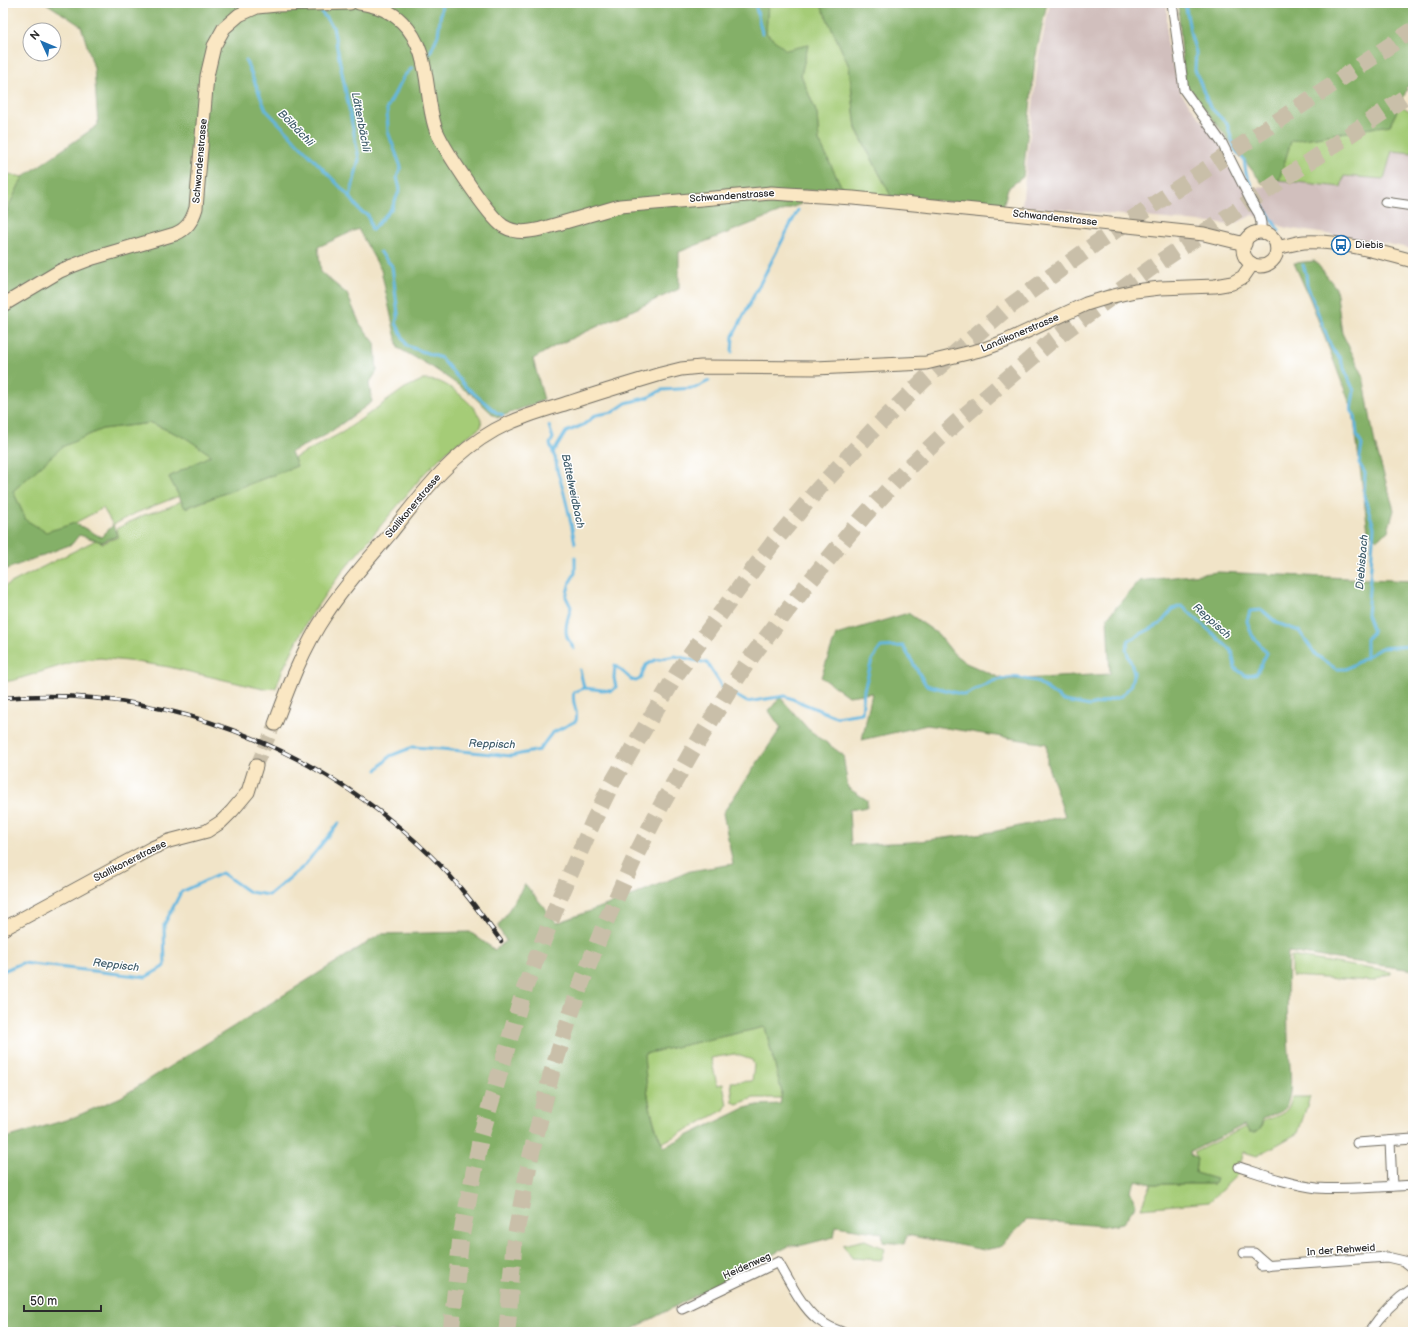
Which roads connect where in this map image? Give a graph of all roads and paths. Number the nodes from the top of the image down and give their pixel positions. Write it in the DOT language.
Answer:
graph roads {
  1 [pos="350,3"];
  2 [pos="359,3"];
  3 [pos="1172,3"];
  4 [pos="1385,202"];
  5 [pos="1413,206"];
  6 [pos="1261,233"];
  7 [pos="1244,244"];
  8 [pos="1277,248"];
  9 [pos="1413,261"];
  10 [pos="1252,264"];
  11 [pos="3,305"];
  12 [pos="681,369"];
  13 [pos="275,724"];
  14 [pos="256,766"];
  15 [pos="3,929"];
  16 [pos="1413,1139"];
  17 [pos="1390,1141"];
  18 [pos="1357,1143"];
  19 [pos="1239,1168"];
  20 [pos="1413,1185"];
  21 [pos="1392,1186"];
  22 [pos="1244,1253"];
  23 [pos="1413,1268"];
  24 [pos="1413,1288"];
  25 [pos="682,1308"];
  26 [pos="842,1332"];
  27 [pos="1369,1332"];
  1 -- 11 [label="main road, Schwandenstrasse"];
  2 -- 7 [label="main road, Schwandenstrasse"];
  3 -- 6 [label="street"];
  4 -- 5 [label="street"];
  6 -- 7 [label="main road"];
  6 -- 8 [label="main road"];
  7 -- 10 [label="main road"];
  8 -- 9 [label="main road"];
  8 -- 10 [label="main road"];
  10 -- 12 [label="main road, Landikonerstrasse"];
  12 -- 13 [label="main road, Stallikonerstrasse"];
  14 -- 15 [label="main road, Stallikonerstrasse"];
  16 -- 17 [label="street"];
  17 -- 18 [label="street"];
  17 -- 21 [label="street"];
  19 -- 21 [label="street"];
  20 -- 21 [label="street"];
  22 -- 23 [label="street, In der Rehweid"];
  24 -- 27 [label="street"];
  25 -- 26 [label="street, Heidenweg"];
}
